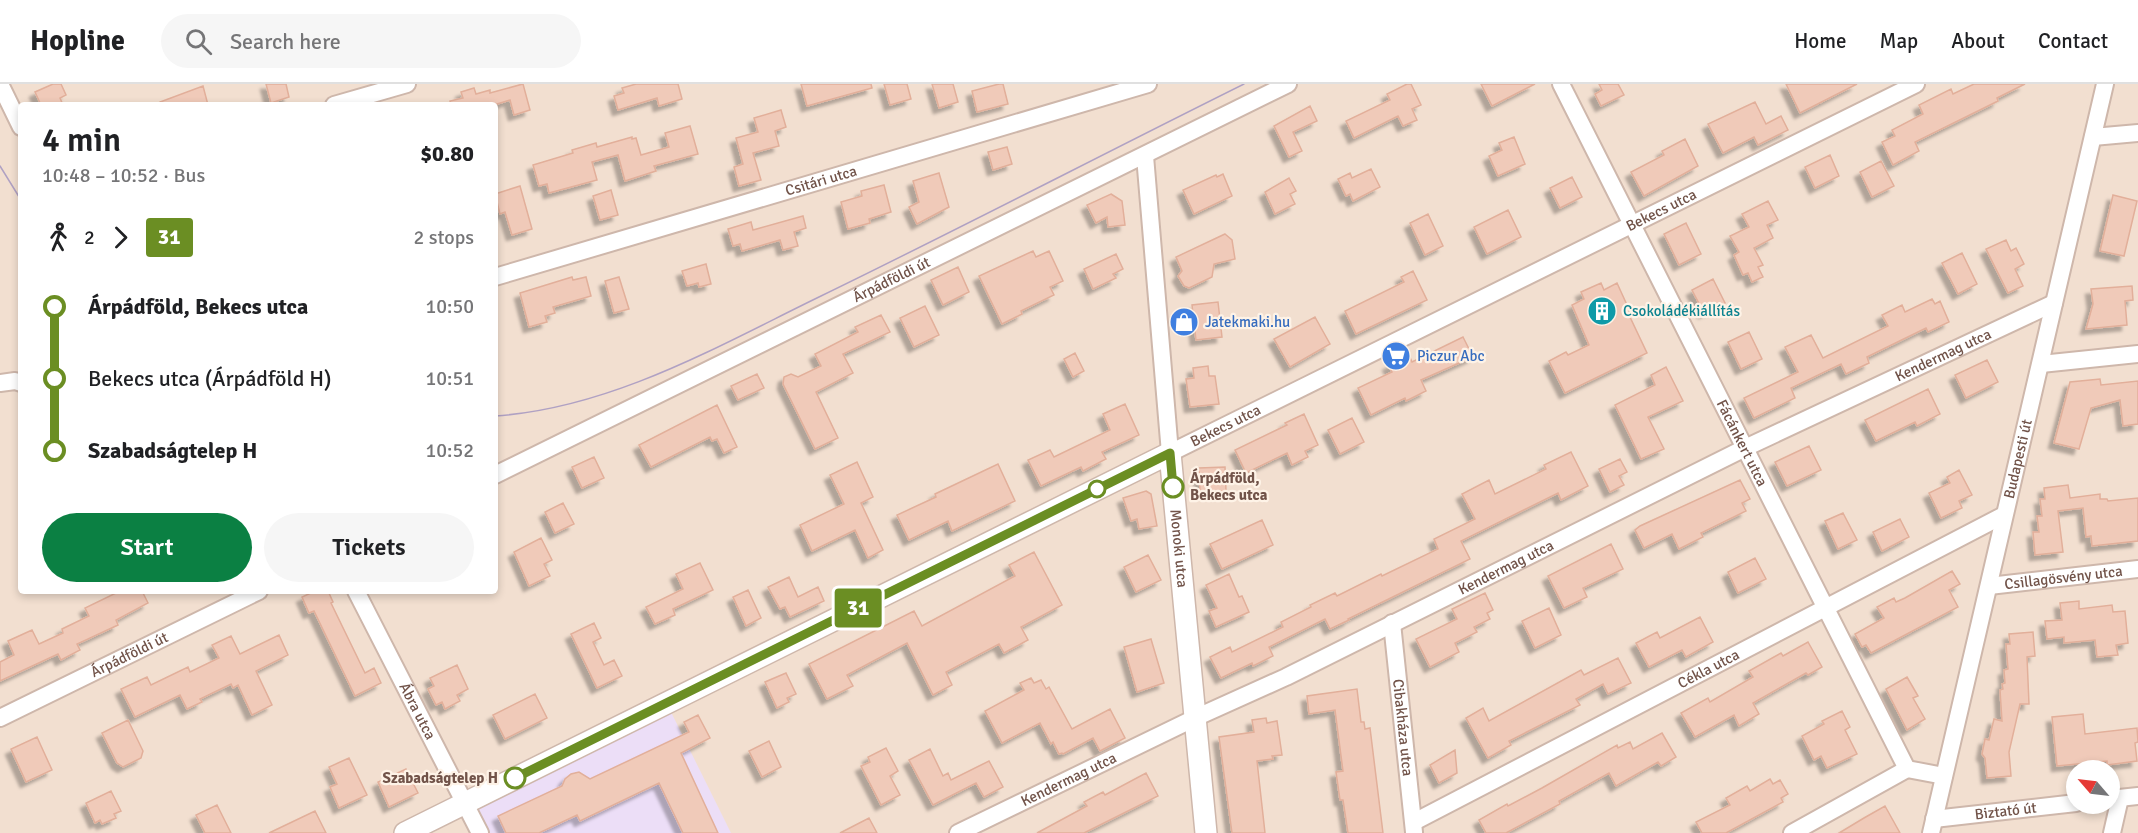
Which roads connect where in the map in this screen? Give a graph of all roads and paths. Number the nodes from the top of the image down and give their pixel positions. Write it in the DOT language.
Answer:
graph roads {
  1 [pos="0,84"];
  2 [pos="407,84"];
  3 [pos="1148,84"];
  4 [pos="1288,84"];
  5 [pos="1561,84"];
  6 [pos="1916,84"];
  7 [pos="2105,84"];
  8 [pos="344,102"];
  9 [pos="18,121"];
  10 [pos="2138,133"];
  11 [pos="2093,137"];
  12 [pos="1145,156"];
  13 [pos="1633,223"];
  14 [pos="498,275"];
  15 [pos="2054,303"];
  16 [pos="2138,354"];
  17 [pos="2041,364"];
  18 [pos="18,382"];
  19 [pos="0,383"];
  20 [pos="1744,448"];
  21 [pos="1170,453"];
  22 [pos="498,474"];
  23 [pos="2004,515"];
  24 [pos="2138,569"];
  25 [pos="1989,586"];
  26 [pos="358,594"];
  27 [pos="239,595"];
  28 [pos="1825,609"];
  29 [pos="1392,623"];
  30 [pos="0,718"];
  31 [pos="1195,718"];
  32 [pos="1907,769"];
  33 [pos="1944,776"];
  34 [pos="2138,796"];
  35 [pos="2120,798"];
  36 [pos="464,804"];
  37 [pos="2066,805"];
  38 [pos="2114,814"];
  39 [pos="1932,826"];
  40 [pos="1414,828"];
  41 [pos="405,833"];
  42 [pos="480,833"];
  43 [pos="958,833"];
  44 [pos="1206,833"];
  45 [pos="1792,833"];
  46 [pos="2112,833"];
  1 -- 9 [label="street"];
  2 -- 8 [label="street"];
  3 -- 14 [label="street, Csitári utca"];
  4 -- 12 [label="street, Árpádföldi út"];
  5 -- 13 [label="street, Fácánkert utca"];
  6 -- 13 [label="street, Bekecs utca"];
  7 -- 11 [label="street, Budapesti út"];
  10 -- 11 [label="street"];
  11 -- 15 [label="street, Budapesti út"];
  12 -- 21 [label="street, Monoki utca"];
  12 -- 22 [label="street, Árpádföldi út"];
  13 -- 20 [label="street, Fácánkert utca"];
  13 -- 21 [label="street, Bekecs utca"];
  15 -- 17 [label="street, Budapesti út"];
  15 -- 20 [label="street, Kendermag utca"];
  16 -- 17 [label="street"];
  17 -- 23 [label="street, Budapesti út"];
  18 -- 19 [label="street"];
  20 -- 28 [label="street, Fácánkert utca"];
  20 -- 29 [label="street, Kendermag utca"];
  21 -- 31 [label="street, Monoki utca"];
  21 -- 36 [label="street, Bekecs utca"];
  23 -- 25 [label="street, Budapesti út"];
  23 -- 28 [label="street, Cékla utca"];
  24 -- 25 [label="street, Csillagösvény utca"];
  25 -- 33 [label="street, Budapesti út"];
  26 -- 36 [label="street, Ábra utca"];
  27 -- 30 [label="street, Árpádföldi út"];
  28 -- 32 [label="street, Fácánkert utca"];
  28 -- 40 [label="street, Cékla utca"];
  29 -- 31 [label="street, Kendermag utca"];
  29 -- 40 [label="street, Cibakháza utca"];
  31 -- 43 [label="street, Kendermag utca"];
  31 -- 44 [label="street, Monoki utca"];
  32 -- 33 [label="street"];
  32 -- 45 [label="street"];
  33 -- 39 [label="street, Budapesti út"];
  34 -- 35 [label="street"];
  36 -- 41 [label="street, Bekecs utca"];
  36 -- 42 [label="street, Ábra utca"];
  37 -- 39 [label="street, Biztató út"];
  38 -- 46 [label="street"];
}
